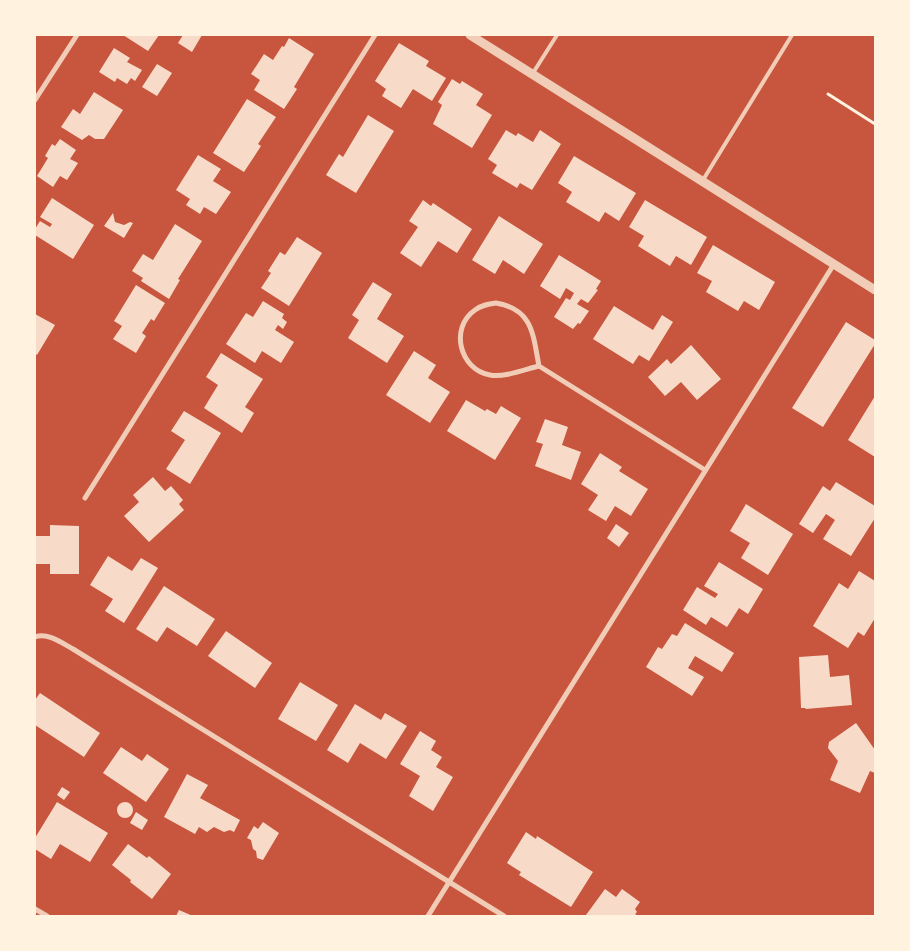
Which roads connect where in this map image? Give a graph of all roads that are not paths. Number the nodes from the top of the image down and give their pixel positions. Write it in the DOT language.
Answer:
graph roads {
  1 [pos="77,35"];
  2 [pos="375,35"];
  3 [pos="470,35"];
  4 [pos="558,35"];
  5 [pos="792,35"];
  6 [pos="532,74"];
  7 [pos="35,100"];
  8 [pos="702,181"];
  9 [pos="834,264"];
  10 [pos="875,290"];
  11 [pos="539,366"];
  12 [pos="705,470"];
  13 [pos="85,498"];
  14 [pos="37,636"];
  15 [pos="449,883"];
  16 [pos="35,909"];
  17 [pos="47,916"];
  18 [pos="428,916"];
  19 [pos="504,916"];
  1 -- 7 [label="street"];
  2 -- 13 [label="street"];
  3 -- 6 [label="street"];
  4 -- 6 [label="lane"];
  5 -- 8 [label="lane"];
  6 -- 8 [label="street"];
  8 -- 9 [label="street"];
  9 -- 10 [label="street"];
  9 -- 12 [label="street"];
  11 -- 11 [label="street"];
  11 -- 12 [label="street"];
  12 -- 15 [label="street"];
  14 -- 15 [label="street"];
  15 -- 18 [label="street"];
  15 -- 19 [label="street"];
  16 -- 17 [label="street"];
}
